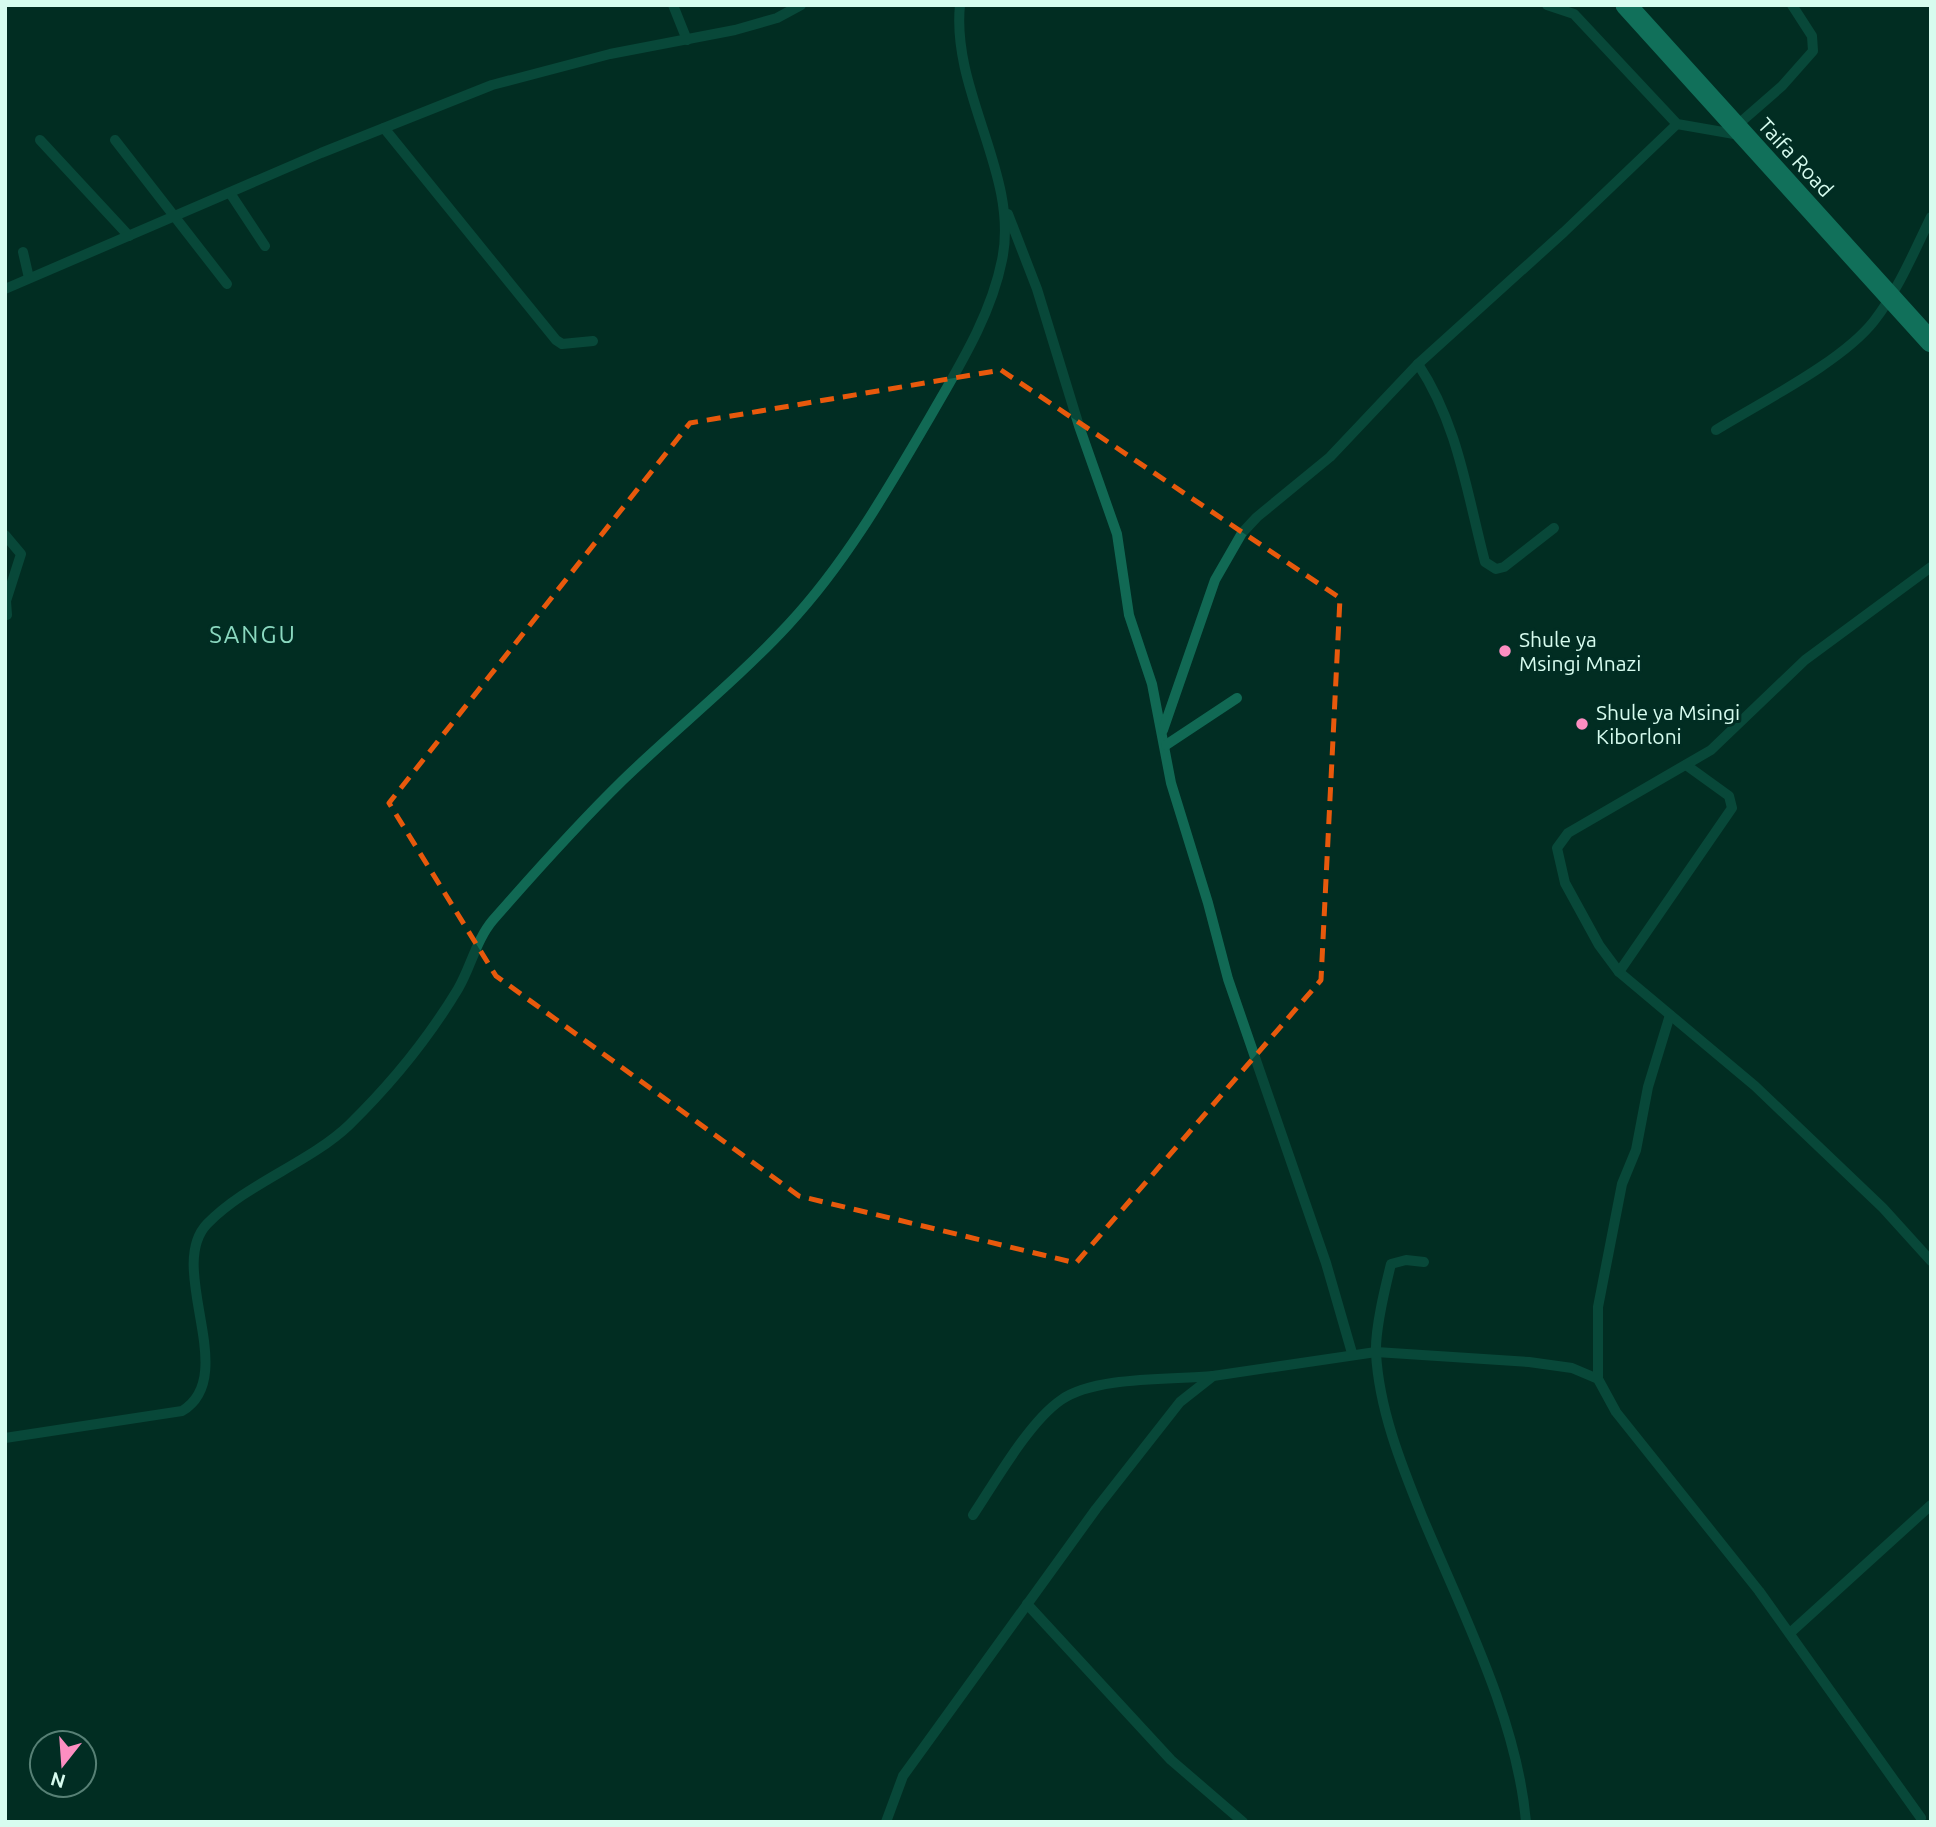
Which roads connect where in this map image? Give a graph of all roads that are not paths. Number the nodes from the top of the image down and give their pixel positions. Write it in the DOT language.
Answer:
graph roads {
  1 [pos="673,5"];
  2 [pos="801,5"];
  3 [pos="960,5"];
  4 [pos="1546,5"];
  5 [pos="1626,5"];
  6 [pos="1792,5"];
  7 [pos="687,40"];
  8 [pos="1677,124"];
  9 [pos="384,128"];
  10 [pos="1739,131"];
  11 [pos="40,140"];
  12 [pos="115,140"];
  13 [pos="230,193"];
  14 [pos="1004,205"];
  15 [pos="172,217"];
  16 [pos="1931,218"];
  17 [pos="129,236"];
  18 [pos="265,246"];
  19 [pos="23,252"];
  20 [pos="29,278"];
  21 [pos="227,284"];
  22 [pos="5,289"];
  23 [pos="1891,295"];
  24 [pos="593,341"];
  25 [pos="1931,342"];
  26 [pos="1418,364"];
  27 [pos="1716,430"];
  28 [pos="1554,527"];
  29 [pos="5,535"];
  30 [pos="1931,567"];
  31 [pos="7,615"];
  32 [pos="1237,698"];
  33 [pos="1163,730"];
  34 [pos="1166,745"];
  35 [pos="1686,765"];
  36 [pos="1619,972"];
  37 [pos="1670,1016"];
  38 [pos="1931,1261"];
  39 [pos="1424,1262"];
  40 [pos="1376,1352"];
  41 [pos="1352,1353"];
  42 [pos="1213,1376"];
  43 [pos="1598,1380"];
  44 [pos="5,1438"];
  45 [pos="1931,1505"];
  46 [pos="973,1515"];
  47 [pos="1027,1604"];
  48 [pos="1790,1633"];
  49 [pos="890,1807"];
  50 [pos="1923,1817"];
  51 [pos="886,1822"];
  52 [pos="898,1822"];
  53 [pos="1243,1822"];
  54 [pos="1526,1822"];
  1 -- 7 [label="street"];
  2 -- 7 [label="street"];
  3 -- 14 [label="street"];
  4 -- 8 [label="street"];
  5 -- 10 [label="highway, Taifa Road"];
  6 -- 10 [label="street"];
  7 -- 9 [label="street"];
  8 -- 10 [label="street"];
  8 -- 26 [label="street"];
  9 -- 13 [label="street"];
  9 -- 24 [label="street"];
  10 -- 23 [label="highway, Taifa Road"];
  11 -- 17 [label="street"];
  12 -- 15 [label="street"];
  13 -- 15 [label="street"];
  13 -- 18 [label="street"];
  14 -- 33 [label="street"];
  14 -- 44 [label="street"];
  15 -- 17 [label="street"];
  15 -- 21 [label="street"];
  16 -- 23 [label="street"];
  17 -- 20 [label="street"];
  19 -- 20 [label="street"];
  20 -- 22 [label="street"];
  23 -- 25 [label="highway, Taifa Road"];
  23 -- 27 [label="street"];
  26 -- 28 [label="street"];
  26 -- 33 [label="street"];
  29 -- 31 [label="street"];
  30 -- 35 [label="street"];
  32 -- 34 [label="street"];
  33 -- 34 [label="street"];
  34 -- 41 [label="street"];
  35 -- 36 [label="street"];
  35 -- 36 [label="street"];
  36 -- 37 [label="street"];
  37 -- 38 [label="street"];
  37 -- 43 [label="street"];
  39 -- 40 [label="street"];
  40 -- 41 [label="street"];
  40 -- 43 [label="street"];
  40 -- 54 [label="street"];
  41 -- 42 [label="street"];
  42 -- 46 [label="street"];
  42 -- 47 [label="street"];
  43 -- 48 [label="street"];
  45 -- 48 [label="street"];
  47 -- 49 [label="street"];
  47 -- 53 [label="street"];
  48 -- 50 [label="street"];
  49 -- 51 [label="street"];
  49 -- 52 [label="street"];
}
